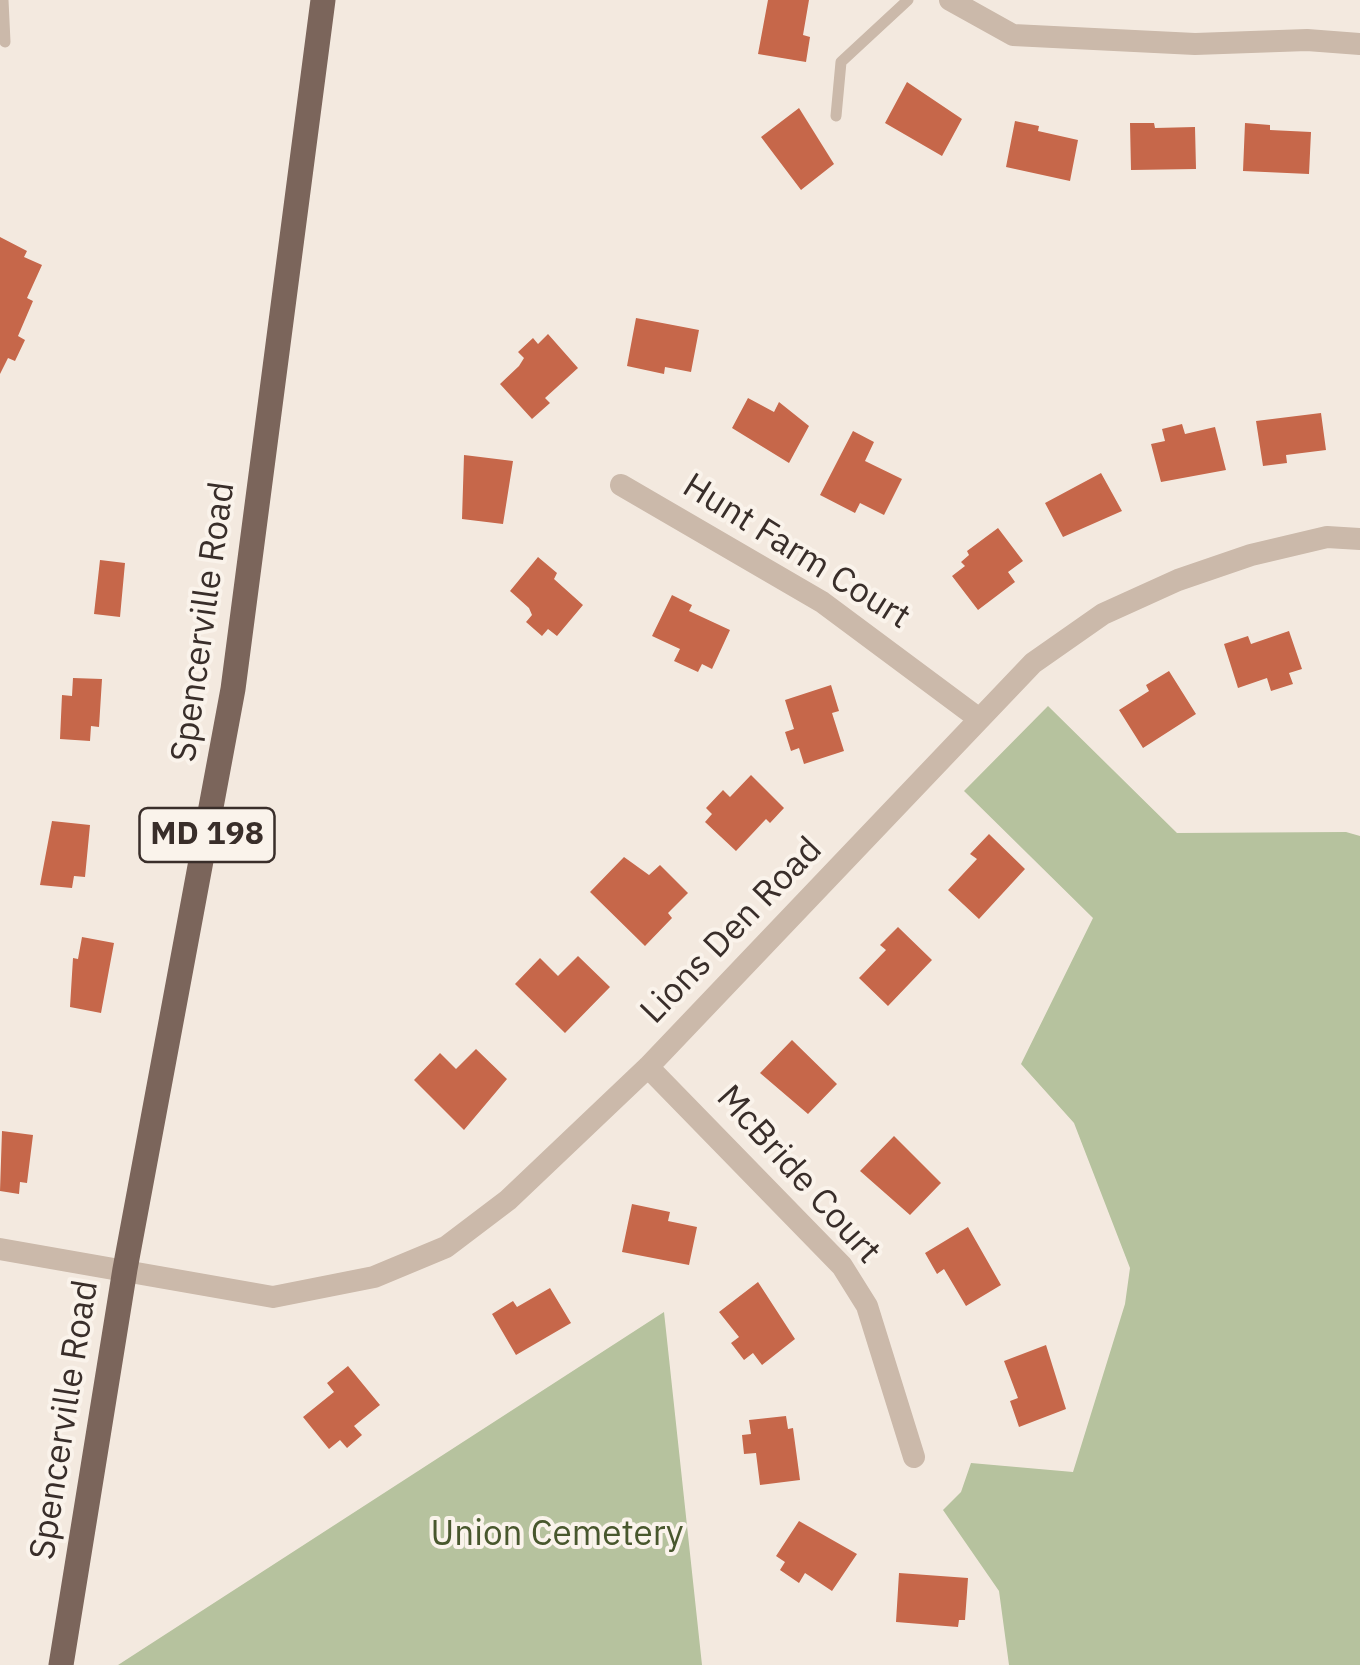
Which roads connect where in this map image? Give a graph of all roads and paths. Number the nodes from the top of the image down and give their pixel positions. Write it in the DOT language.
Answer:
graph roads {
  1 [pos="3,0"];
  2 [pos="323,0"];
  3 [pos="908,0"];
  4 [pos="950,0"];
  5 [pos="5,42"];
  6 [pos="1360,44"];
  7 [pos="836,116"];
  8 [pos="621,485"];
  9 [pos="1360,538"];
  10 [pos="978,718"];
  11 [pos="648,1067"];
  12 [pos="0,1249"];
  13 [pos="125,1269"];
  14 [pos="914,1457"];
  15 [pos="61,1665"];
  1 -- 5 [label="lane"];
  2 -- 13 [label="main road, Spencerville Road / MD 198"];
  3 -- 7 [label="lane"];
  4 -- 6 [label="street"];
  8 -- 10 [label="street, Hunt Farm Court"];
  9 -- 10 [label="street, Lions Den Road"];
  10 -- 11 [label="street, Lions Den Road"];
  11 -- 13 [label="street, Lions Den Road"];
  11 -- 14 [label="street, McBride Court"];
  12 -- 13 [label="street, Lions Den Road"];
  13 -- 15 [label="main road, Spencerville Road / MD 198"];
}
